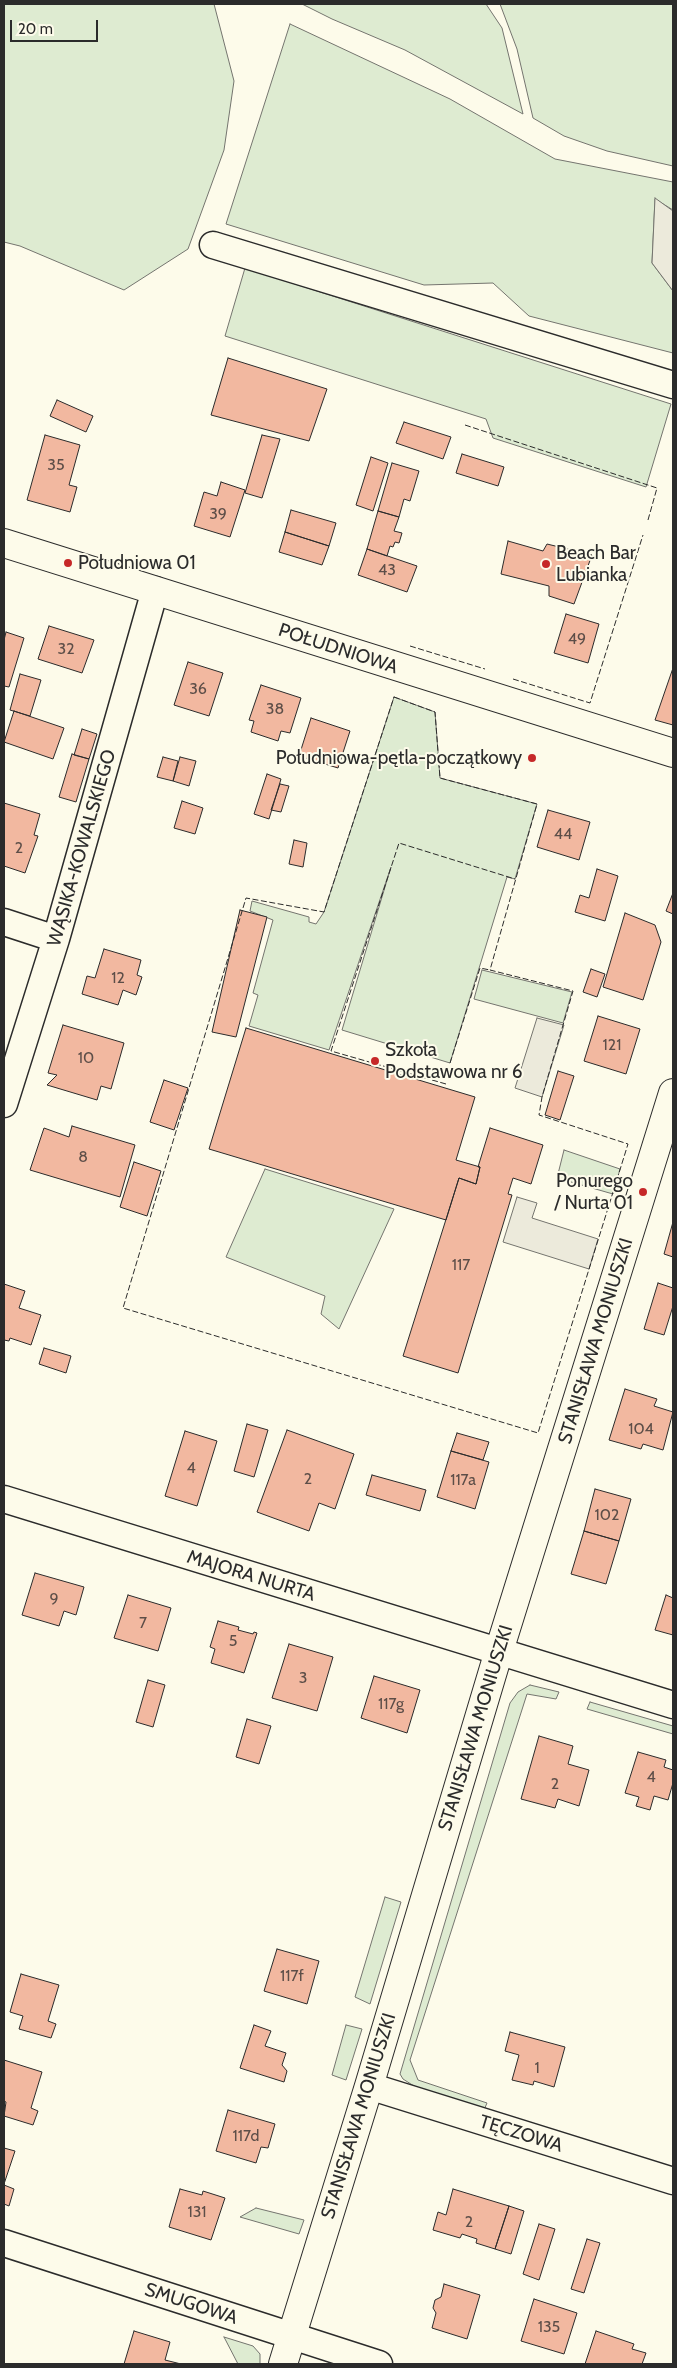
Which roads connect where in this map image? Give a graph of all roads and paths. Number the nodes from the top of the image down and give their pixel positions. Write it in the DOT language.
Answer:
graph roads {
  1 [pos="213,245"];
  2 [pos="673,386"];
  3 [pos="4,543"];
  4 [pos="155,590"];
  5 [pos="673,753"];
  6 [pos="4,922"];
  7 [pos="56,939"];
  8 [pos="673,1093"];
  9 [pos="4,1104"];
  10 [pos="4,1499"];
  11 [pos="498,1651"];
  12 [pos="673,1705"];
  13 [pos="369,2086"];
  14 [pos="673,2181"];
  15 [pos="4,2243"];
  16 [pos="292,2336"];
  17 [pos="283,2364"];
  18 [pos="379,2364"];
  1 -- 2 [label="street"];
  3 -- 4 [label="street, POŁUDNIOWA"];
  4 -- 5 [label="street, POŁUDNIOWA"];
  4 -- 7 [label="street, WĄSIKA-KOWALSKIEGO"];
  6 -- 7 [label="street"];
  7 -- 9 [label="street, WĄSIKA-KOWALSKIEGO"];
  8 -- 11 [label="street, STANISŁAWA MONIUSZKI"];
  10 -- 11 [label="street, MAJORA NURTA"];
  11 -- 12 [label="street, MAJORA NURTA"];
  11 -- 13 [label="street, STANISŁAWA MONIUSZKI"];
  13 -- 14 [label="street, TĘCZOWA"];
  13 -- 16 [label="street, STANISŁAWA MONIUSZKI"];
  15 -- 16 [label="street, SMUGOWA"];
  16 -- 17 [label="street, STANISŁAWA MONIUSZKI"];
  16 -- 18 [label="street, SMUGOWA"];
}
